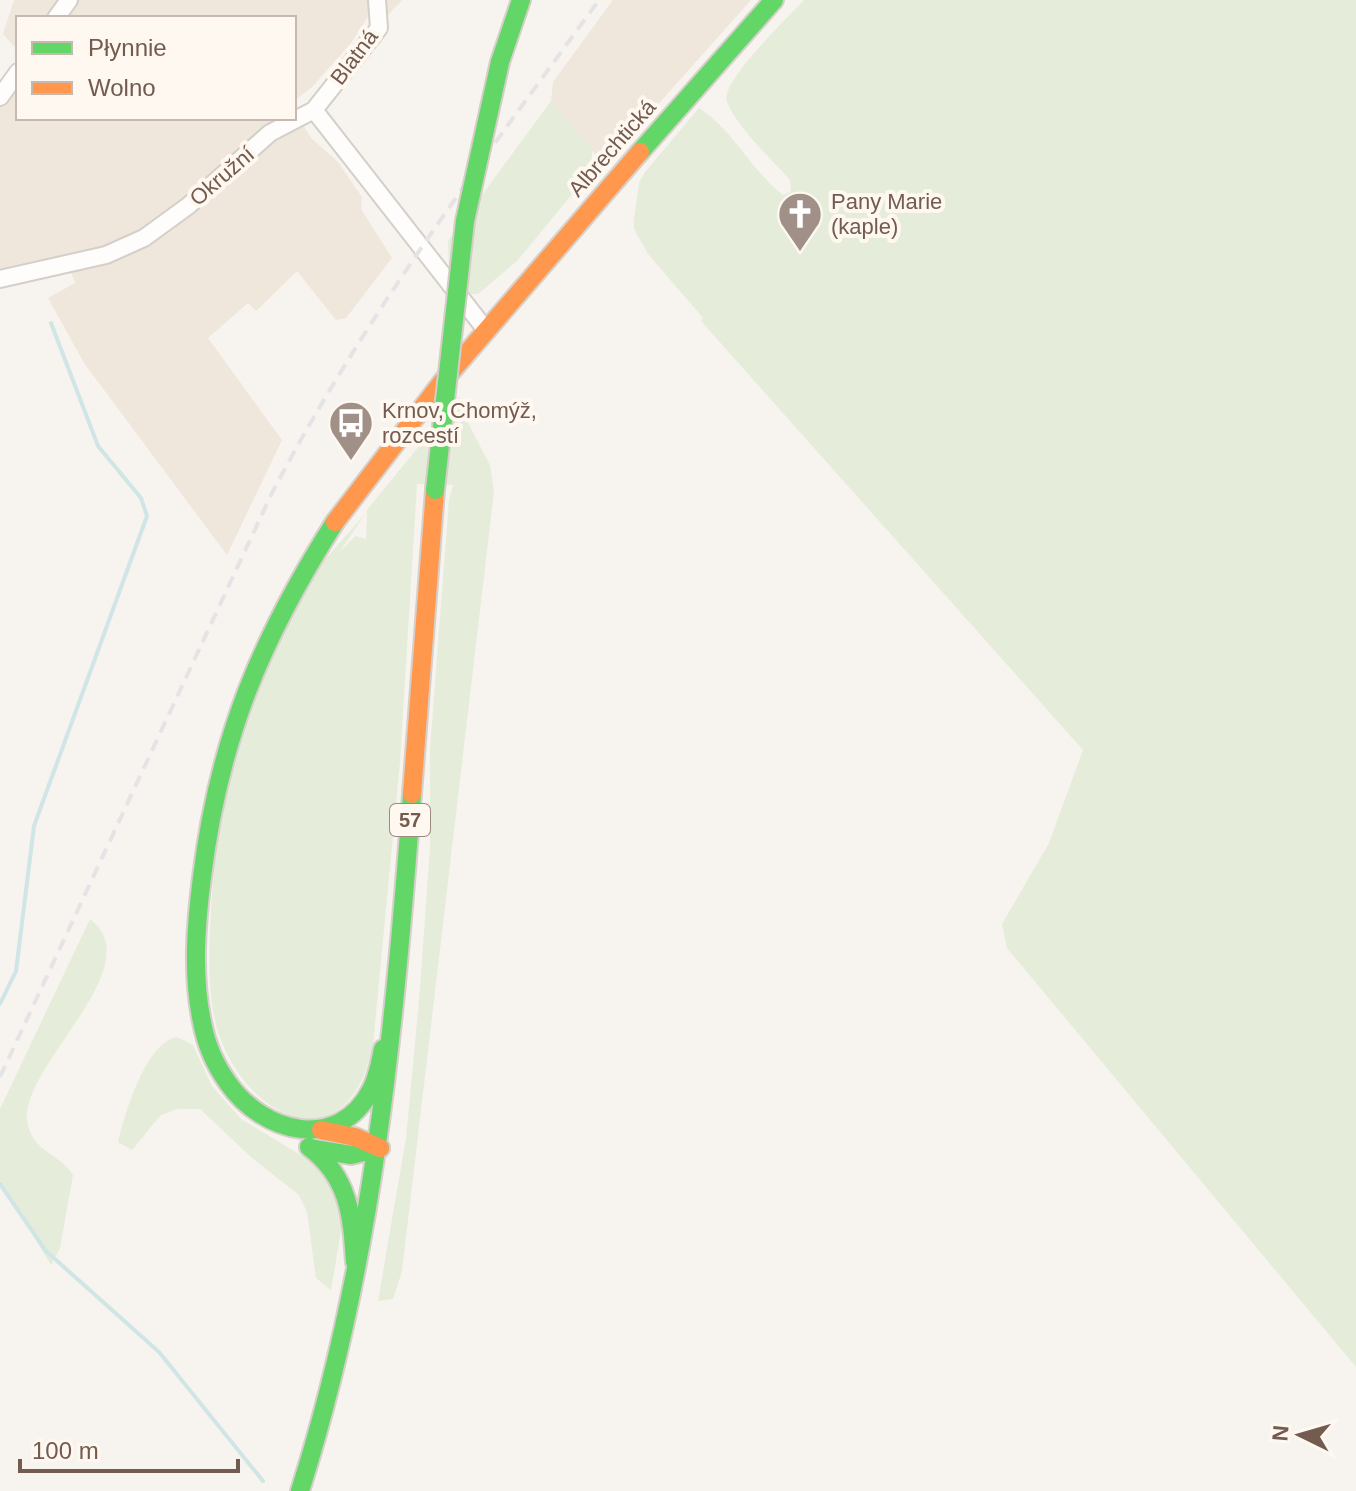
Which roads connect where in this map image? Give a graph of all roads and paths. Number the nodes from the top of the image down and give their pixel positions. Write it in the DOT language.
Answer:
graph roads {
  1 [pos="377,0"];
  2 [pos="521,0"];
  3 [pos="774,0"];
  4 [pos="16,75"];
  5 [pos="0,97"];
  6 [pos="314,110"];
  7 [pos="296,119"];
  8 [pos="295,120"];
  9 [pos="0,279"];
  10 [pos="486,330"];
  11 [pos="398,978"];
  12 [pos="269,1122"];
  13 [pos="320,1130"];
  14 [pos="309,1147"];
  15 [pos="380,1148"];
  16 [pos="356,1289"];
  17 [pos="300,1491"];
  1 -- 6 [label="street, Blatná"];
  2 -- 11 [label="main road, 57, bridge"];
  3 -- 10 [label="main road, Albrechtická"];
  4 -- 5 [label="street"];
  6 -- 7 [label="street, Okružní"];
  6 -- 10 [label="street"];
  8 -- 9 [label="street, Okružní"];
  10 -- 12 [label="main road, Albrechtická"];
  11 -- 13 [label="main road"];
  11 -- 15 [label="main road, 57"];
  12 -- 13 [label="main road"];
  12 -- 14 [label="main road, Albrechtická"];
  13 -- 15 [label="main road"];
  14 -- 15 [label="main road"];
  14 -- 16 [label="main road"];
  15 -- 16 [label="main road, 57"];
  16 -- 17 [label="main road, 57"];
}
